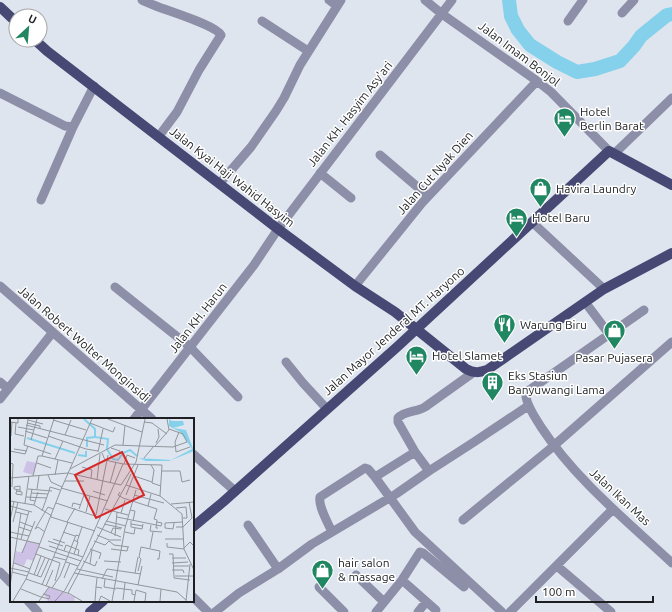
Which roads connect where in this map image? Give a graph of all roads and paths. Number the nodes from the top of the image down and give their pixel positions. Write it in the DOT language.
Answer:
graph roads {
  1 [pos="142,0"];
  2 [pos="329,0"];
  3 [pos="425,0"];
  4 [pos="452,0"];
  5 [pos="583,0"];
  6 [pos="634,0"];
  7 [pos="339,3"];
  8 [pos="0,7"];
  9 [pos="622,13"];
  10 [pos="8,14"];
  11 [pos="442,14"];
  12 [pos="568,21"];
  13 [pos="262,22"];
  14 [pos="44,48"];
  15 [pos="308,51"];
  16 [pos="537,81"];
  17 [pos="94,86"];
  18 [pos="0,92"];
  19 [pos="672,98"];
  20 [pos="73,127"];
  21 [pos="159,136"];
  22 [pos="611,153"];
  23 [pos="380,155"];
  24 [pos="320,173"];
  25 [pos="220,183"];
  26 [pos="672,185"];
  27 [pos="428,196"];
  28 [pos="351,198"];
  29 [pos="41,200"];
  30 [pos="532,222"];
  31 [pos="278,229"];
  32 [pos="672,253"];
  33 [pos="0,286"];
  34 [pos="355,286"];
  35 [pos="115,287"];
  36 [pos="604,289"];
  37 [pos="585,302"];
  38 [pos="644,310"];
  39 [pos="416,329"];
  40 [pos="53,332"];
  41 [pos="609,334"];
  42 [pos="672,343"];
  43 [pos="190,347"];
  44 [pos="286,362"];
  45 [pos="474,372"];
  46 [pos="0,382"];
  47 [pos="8,389"];
  48 [pos="238,397"];
  49 [pos="0,399"];
  50 [pos="528,406"];
  51 [pos="327,409"];
  52 [pos="141,410"];
  53 [pos="135,418"];
  54 [pos="151,418"];
  55 [pos="554,446"];
  56 [pos="415,452"];
  57 [pos="194,455"];
  58 [pos="429,471"];
  59 [pos="375,477"];
  60 [pos="235,491"];
  61 [pos="390,498"];
  62 [pos="613,509"];
  63 [pos="464,520"];
  64 [pos="248,525"];
  65 [pos="194,526"];
  66 [pos="332,532"];
  67 [pos="672,563"];
  68 [pos="557,566"];
  69 [pos="278,569"];
  70 [pos="0,572"];
  71 [pos="356,575"];
  72 [pos="10,580"];
  73 [pos="402,580"];
  74 [pos="319,587"];
  75 [pos="464,587"];
  76 [pos="194,599"];
  77 [pos="102,602"];
  78 [pos="384,602"];
  79 [pos="426,602"];
  80 [pos="436,610"];
  81 [pos="90,612"];
  82 [pos="208,612"];
  83 [pos="215,612"];
  84 [pos="344,612"];
  85 [pos="376,612"];
  86 [pos="418,612"];
  87 [pos="502,612"];
  88 [pos="510,612"];
  89 [pos="610,612"];
  1 -- 21 [label="street"];
  2 -- 7 [label="street"];
  3 -- 11 [label="street, Jalan Imam Bonjol"];
  4 -- 11 [label="street, Jalan KH. Hasyim Asy'ari"];
  5 -- 12 [label="street"];
  6 -- 9 [label="street"];
  7 -- 15 [label="street"];
  8 -- 10 [label="main road"];
  11 -- 16 [label="street, Jalan Imam Bonjol"];
  11 -- 24 [label="street, Jalan KH. Hasyim Asy'ari"];
  13 -- 15 [label="street"];
  14 -- 17 [label="main road, Jalan Kyai Haji Wahid Hasyim"];
  15 -- 25 [label="street"];
  16 -- 22 [label="street, Jalan Imam Bonjol"];
  16 -- 27 [label="street, Jalan Cut Nyak Dien"];
  17 -- 20 [label="street"];
  17 -- 21 [label="main road, Jalan Kyai Haji Wahid Hasyim"];
  18 -- 20 [label="street"];
  19 -- 22 [label="street"];
  20 -- 29 [label="street"];
  21 -- 25 [label="main road, Jalan Kyai Haji Wahid Hasyim"];
  22 -- 26 [label="main road, Jalan Imam Bonjol"];
  22 -- 30 [label="main road, Jalan Mayor Jenderal MT. Haryono"];
  23 -- 27 [label="street"];
  24 -- 28 [label="street"];
  24 -- 31 [label="street, Jalan KH. Hasyim Asy'ari"];
  25 -- 31 [label="main road, Jalan Kyai Haji Wahid Hasyim"];
  27 -- 34 [label="street, Jalan Cut Nyak Dien"];
  30 -- 36 [label="street"];
  30 -- 39 [label="main road, Jalan Mayor Jenderal MT. Haryono"];
  31 -- 34 [label="main road, Jalan Kyai Haji Wahid Hasyim"];
  31 -- 43 [label="street, Jalan KH. Harun"];
  32 -- 36 [label="main road"];
  33 -- 40 [label="street, Jalan Robert Wolter Monginsidi"];
  34 -- 39 [label="main road, Jalan Kyai Haji Wahid Hasyim"];
  35 -- 43 [label="street"];
  36 -- 37 [label="main road"];
  37 -- 41 [label="street"];
  37 -- 45 [label="main road"];
  38 -- 41 [label="street"];
  39 -- 45 [label="main road, Jalan Kyai Haji Wahid Hasyim"];
  39 -- 51 [label="main road, Jalan Mayor Jenderal MT. Haryono"];
  40 -- 47 [label="street"];
  40 -- 52 [label="street, Jalan Robert Wolter Monginsidi"];
  41 -- 50 [label="street"];
  42 -- 55 [label="street"];
  43 -- 48 [label="street"];
  43 -- 52 [label="street, Jalan KH. Harun"];
  44 -- 51 [label="street"];
  45 -- 56 [label="street"];
  46 -- 47 [label="street"];
  47 -- 49 [label="street"];
  50 -- 55 [label="street, Jalan Ikan Mas"];
  50 -- 58 [label="street"];
  51 -- 60 [label="main road, Jalan Mayor Jenderal MT. Haryono"];
  52 -- 53 [label="street, Jalan KH. Harun"];
  52 -- 54 [label="street, Jalan Robert Wolter Monginsidi"];
  55 -- 62 [label="street, Jalan Ikan Mas"];
  55 -- 63 [label="street"];
  56 -- 58 [label="street"];
  56 -- 59 [label="street"];
  57 -- 60 [label="street"];
  58 -- 61 [label="street"];
  59 -- 61 [label="street"];
  59 -- 66 [label="street"];
  60 -- 65 [label="main road, Jalan Mayor Jenderal MT. Haryono"];
  61 -- 66 [label="street"];
  61 -- 87 [label="street"];
  62 -- 67 [label="street, Jalan Ikan Mas"];
  62 -- 68 [label="street"];
  64 -- 69 [label="street"];
  66 -- 69 [label="street"];
  68 -- 88 [label="street"];
  68 -- 89 [label="street"];
  69 -- 83 [label="street"];
  70 -- 72 [label="street"];
  71 -- 78 [label="street"];
  73 -- 75 [label="street"];
  73 -- 78 [label="street"];
  73 -- 79 [label="street"];
  74 -- 84 [label="street"];
  76 -- 82 [label="street"];
  77 -- 81 [label="main road"];
  78 -- 85 [label="street"];
  79 -- 80 [label="street"];
  79 -- 86 [label="street"];
}
